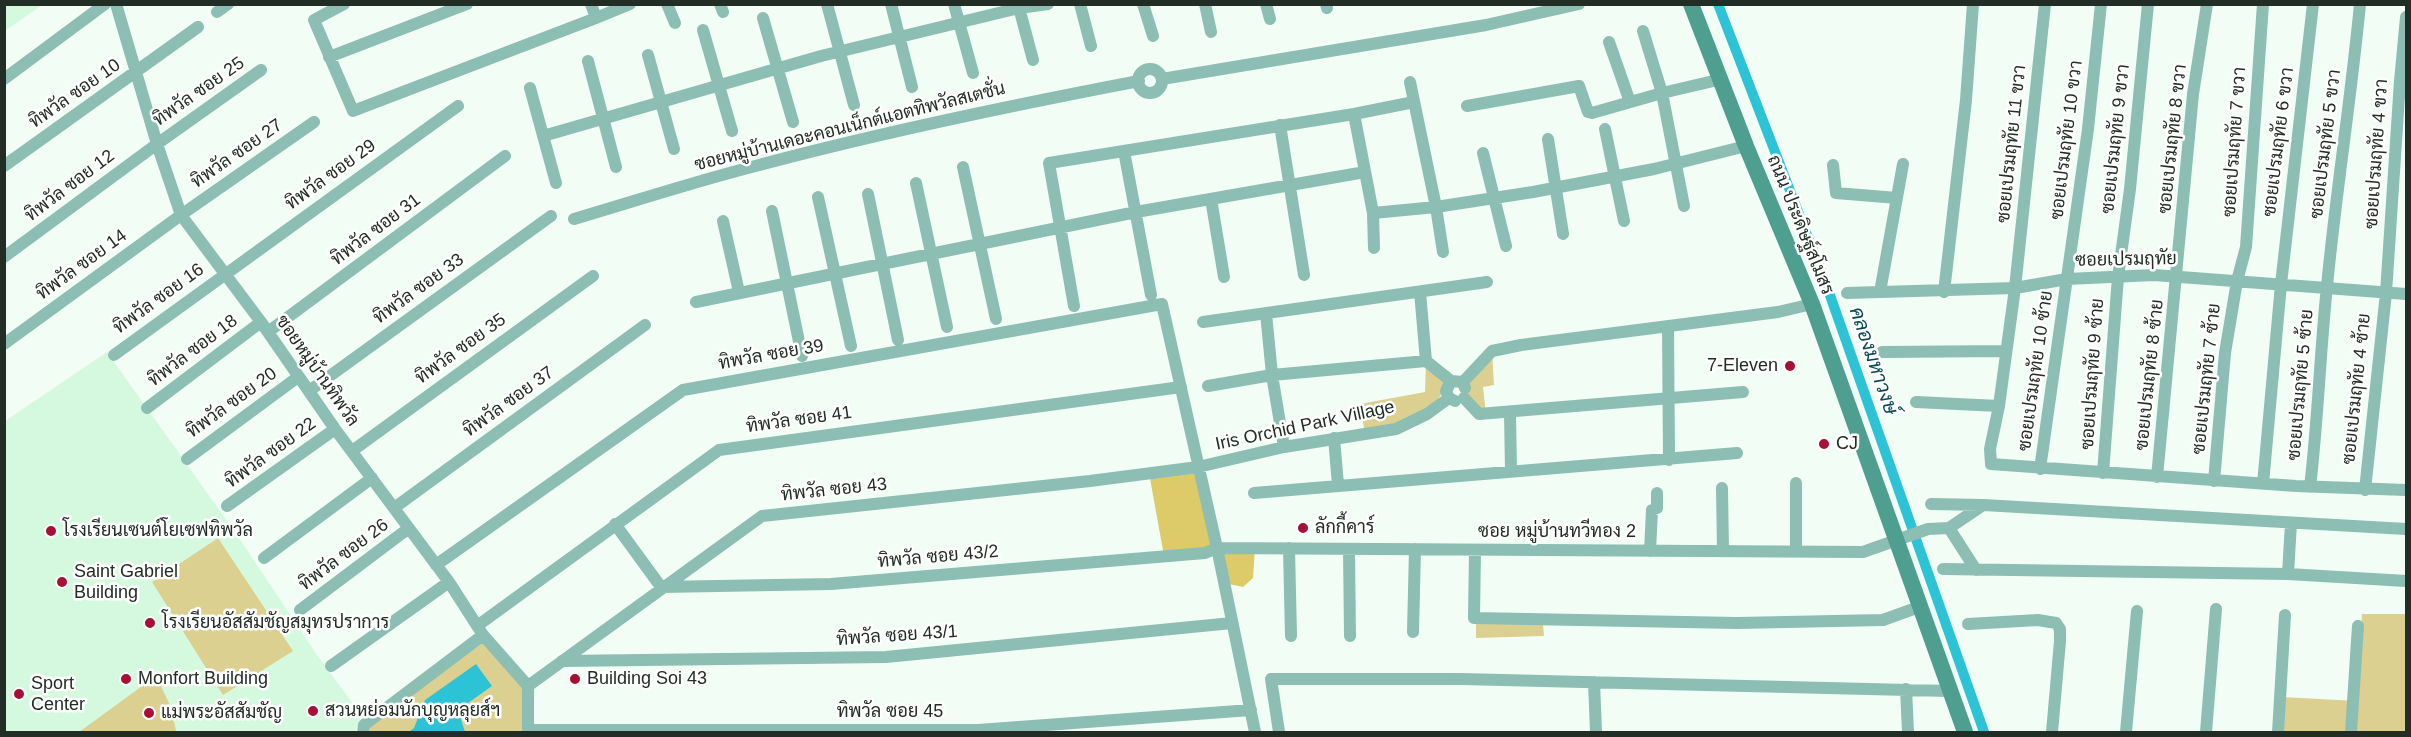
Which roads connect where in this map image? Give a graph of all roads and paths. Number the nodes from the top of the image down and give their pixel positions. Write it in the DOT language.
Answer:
graph roads {
  1 [pos="105,4"];
  2 [pos="116,4"];
  3 [pos="228,4"];
  4 [pos="344,4"];
  5 [pos="467,4"];
  6 [pos="591,4"];
  7 [pos="630,4"];
  8 [pos="667,4"];
  9 [pos="827,4"];
  10 [pos="891,4"];
  11 [pos="954,4"];
  12 [pos="1048,4"];
  13 [pos="1080,4"];
  14 [pos="1143,4"];
  15 [pos="1205,4"];
  16 [pos="1266,4"];
  17 [pos="1579,4"];
  18 [pos="1692,4"];
  19 [pos="1973,4"];
  20 [pos="2045,4"];
  21 [pos="2101,4"];
  22 [pos="2148,4"];
  23 [pos="2206,4"];
  24 [pos="2263,4"];
  25 [pos="2313,4"];
  26 [pos="2360,4"];
  27 [pos="1019,6"];
  28 [pos="217,12"];
  29 [pos="2406,17"];
  30 [pos="596,18"];
  31 [pos="763,18"];
  32 [pos="1270,19"];
  33 [pos="675,23"];
  34 [pos="960,23"];
  35 [pos="198,27"];
  36 [pos="703,30"];
  37 [pos="1643,31"];
  38 [pos="1211,32"];
  39 [pos="1153,36"];
  40 [pos="900,37"];
  41 [pos="1609,42"];
  42 [pos="1092,46"];
  43 [pos="840,52"];
  44 [pos="648,55"];
  45 [pos="329,57"];
  46 [pos="588,60"];
  47 [pos="1033,60"];
  48 [pos="778,68"];
  49 [pos="261,70"];
  50 [pos="138,72"];
  51 [pos="973,73"];
  52 [pos="4,79"];
  53 [pos="1722,79"];
  54 [pos="1410,82"];
  55 [pos="719,86"];
  56 [pos="912,87"];
  57 [pos="530,88"];
  58 [pos="1662,93"];
  59 [pos="661,102"];
  60 [pos="1414,102"];
  61 [pos="1630,102"];
  62 [pos="854,105"];
  63 [pos="458,106"];
  64 [pos="1467,106"];
  65 [pos="1354,114"];
  66 [pos="604,119"];
  67 [pos="314,122"];
  68 [pos="793,122"];
  69 [pos="1280,125"];
  70 [pos="1605,129"];
  71 [pos="732,131"];
  72 [pos="543,136"];
  73 [pos="1548,140"];
  74 [pos="157,144"];
  75 [pos="1746,146"];
  76 [pos="674,149"];
  77 [pos="1124,151"];
  78 [pos="1483,153"];
  79 [pos="505,156"];
  80 [pos="1676,163"];
  81 [pos="1903,164"];
  82 [pos="1833,165"];
  83 [pos="4,166"];
  84 [pos="616,167"];
  85 [pos="963,167"];
  86 [pos="1365,172"];
  87 [pos="1615,175"];
  88 [pos="556,183"];
  89 [pos="916,183"];
  90 [pos="1290,184"];
  91 [pos="1556,187"];
  92 [pos="868,195"];
  93 [pos="818,197"];
  94 [pos="1493,198"];
  95 [pos="1897,198"];
  96 [pos="1211,199"];
  97 [pos="1684,206"];
  98 [pos="1436,207"];
  99 [pos="772,211"];
  100 [pos="1136,212"];
  101 [pos="1373,213"];
  102 [pos="182,215"];
  103 [pos="551,216"];
  104 [pos="574,219"];
  105 [pos="723,221"];
  106 [pos="1624,221"];
  107 [pos="1059,228"];
  108 [pos="1563,234"];
  109 [pos="979,244"];
  110 [pos="1506,246"];
  111 [pos="1374,248"];
  112 [pos="1443,252"];
  113 [pos="931,254"];
  114 [pos="4,257"];
  115 [pos="882,263"];
  116 [pos="225,273"];
  117 [pos="834,273"];
  118 [pos="1304,275"];
  119 [pos="592,276"];
  120 [pos="1224,277"];
  121 [pos="2118,277"];
  122 [pos="2178,277"];
  123 [pos="2067,279"];
  124 [pos="2237,281"];
  125 [pos="1487,282"];
  126 [pos="787,283"];
  127 [pos="2281,284"];
  128 [pos="2326,287"];
  129 [pos="2015,288"];
  130 [pos="739,292"];
  131 [pos="1420,292"];
  132 [pos="1880,292"];
  133 [pos="1944,292"];
  134 [pos="1847,293"];
  135 [pos="2386,293"];
  136 [pos="2406,294"];
  137 [pos="1151,295"];
  138 [pos="696,302"];
  139 [pos="1812,304"];
  140 [pos="1074,306"];
  141 [pos="1266,313"];
  142 [pos="996,319"];
  143 [pos="1203,322"];
  144 [pos="645,325"];
  145 [pos="1668,326"];
  146 [pos="264,327"];
  147 [pos="946,327"];
  148 [pos="898,340"];
  149 [pos="4,344"];
  150 [pos="851,346"];
  151 [pos="2006,351"];
  152 [pos="1882,352"];
  153 [pos="114,355"];
  154 [pos="802,356"];
  155 [pos="1426,361"];
  156 [pos="1272,375"];
  157 [pos="298,377"];
  158 [pos="1457,382"];
  159 [pos="1208,386"];
  160 [pos="1181,387"];
  161 [pos="309,391"];
  162 [pos="1743,392"];
  163 [pos="1670,397"];
  164 [pos="1449,398"];
  165 [pos="1464,398"];
  166 [pos="1916,402"];
  167 [pos="1999,406"];
  168 [pos="147,408"];
  169 [pos="1510,413"];
  170 [pos="335,429"];
  171 [pos="1334,438"];
  172 [pos="1284,447"];
  173 [pos="352,451"];
  174 [pos="1737,453"];
  175 [pos="187,459"];
  176 [pos="1670,460"];
  177 [pos="1198,467"];
  178 [pos="2040,469"];
  179 [pos="1512,472"];
  180 [pos="2103,473"];
  181 [pos="2157,477"];
  182 [pos="372,478"];
  183 [pos="2214,481"];
  184 [pos="1796,483"];
  185 [pos="2263,484"];
  186 [pos="1338,485"];
  187 [pos="2310,487"];
  188 [pos="1722,488"];
  189 [pos="2365,489"];
  190 [pos="2406,490"];
  191 [pos="1254,493"];
  192 [pos="1657,493"];
  193 [pos="1931,504"];
  194 [pos="1983,505"];
  195 [pos="227,506"];
  196 [pos="394,508"];
  197 [pos="2291,523"];
  198 [pos="615,524"];
  199 [pos="409,528"];
  200 [pos="1949,528"];
  201 [pos="2406,529"];
  202 [pos="1900,540"];
  203 [pos="1217,548"];
  204 [pos="1289,548"];
  205 [pos="1350,549"];
  206 [pos="1415,549"];
  207 [pos="1475,550"];
  208 [pos="1650,551"];
  209 [pos="1723,551"];
  210 [pos="1796,551"];
  211 [pos="264,558"];
  212 [pos="436,565"];
  213 [pos="1943,569"];
  214 [pos="1976,570"];
  215 [pos="2288,574"];
  216 [pos="2406,581"];
  217 [pos="449,582"];
  218 [pos="661,587"];
  219 [pos="1919,607"];
  220 [pos="2216,609"];
  221 [pos="300,610"];
  222 [pos="2137,611"];
  223 [pos="2285,615"];
  224 [pos="1232,623"];
  225 [pos="1968,624"];
  226 [pos="2358,626"];
  227 [pos="480,630"];
  228 [pos="1413,632"];
  229 [pos="1291,636"];
  230 [pos="1350,636"];
  231 [pos="562,661"];
  232 [pos="331,666"];
  233 [pos="1594,682"];
  234 [pos="528,686"];
  235 [pos="1906,689"];
  236 [pos="1949,691"];
  237 [pos="1251,710"];
  238 [pos="364,729"];
  239 [pos="528,731"];
  240 [pos="1255,732"];
  241 [pos="1279,732"];
  242 [pos="1596,732"];
  243 [pos="1908,732"];
  244 [pos="1965,732"];
  245 [pos="2052,732"];
  246 [pos="2126,732"];
  247 [pos="2206,732"];
  248 [pos="2278,732"];
  249 [pos="2351,732"];
  1 -- 52 [label="street"];
  2 -- 50 [label="street, ซอยหมู่บ้านทิพวัล"];
  3 -- 28 [label="street"];
  4 -- 45 [label="street"];
  5 -- 45 [label="street"];
  6 -- 30 [label="street"];
  7 -- 30 [label="street"];
  8 -- 33 [label="street"];
  9 -- 43 [label="street"];
  10 -- 40 [label="street"];
  11 -- 34 [label="street"];
  12 -- 27 [label="street"];
  13 -- 42 [label="street"];
  14 -- 39 [label="street"];
  15 -- 38 [label="street"];
  16 -- 32 [label="street"];
  17 -- 104 [label="street, ซอยหมู่บ้านเดอะคอนเน็กต์แอตทิพวัลสเตชั่น"];
  18 -- 53 [label="street, ถนน ประดิษฐ์สโมสร"];
  19 -- 133 [label="street"];
  20 -- 129 [label="street, ซอยเปรมฤทัย 11 ขวา"];
  21 -- 123 [label="street, ซอยเปรมฤทัย 10 ขวา"];
  22 -- 121 [label="street, ซอยเปรมฤทัย 9 ขวา"];
  23 -- 122 [label="street, ซอยเปรมฤทัย 8 ขวา"];
  24 -- 124 [label="street, ซอยเปรมฤทัย 7 ขวา"];
  25 -- 127 [label="street, ซอยเปรมฤทัย 6 ขวา"];
  26 -- 128 [label="street, ซอยเปรมฤทัย 5 ขวา"];
  27 -- 34 [label="street"];
  27 -- 47 [label="street"];
  29 -- 135 [label="street, ซอยเปรมฤทัย 4 ขวา"];
  30 -- 45 [label="street"];
  31 -- 48 [label="street"];
  34 -- 40 [label="street"];
  34 -- 51 [label="street"];
  35 -- 50 [label="street, ทิพวัล ซอย 10"];
  36 -- 55 [label="street"];
  37 -- 58 [label="street"];
  40 -- 43 [label="street"];
  40 -- 56 [label="street"];
  41 -- 61 [label="street"];
  43 -- 48 [label="street"];
  43 -- 62 [label="street"];
  44 -- 59 [label="street"];
  46 -- 66 [label="street"];
  48 -- 55 [label="street"];
  48 -- 68 [label="street"];
  49 -- 74 [label="street, ทิพวัล ซอย 25"];
  50 -- 74 [label="street, ซอยหมู่บ้านทิพวัล"];
  50 -- 83 [label="street, ทิพวัล ซอย 10"];
  53 -- 58 [label="street"];
  53 -- 75 [label="street, ถนน ประดิษฐ์สโมสร"];
  54 -- 60 [label="street"];
  55 -- 59 [label="street"];
  55 -- 71 [label="street"];
  57 -- 72 [label="street"];
  58 -- 61 [label="street"];
  58 -- 80 [label="street"];
  59 -- 66 [label="street"];
  59 -- 76 [label="street"];
  60 -- 65 [label="street"];
  60 -- 98 [label="street"];
  61 -- 64 [label="street"];
  63 -- 116 [label="street, ทิพวัล ซอย 29"];
  65 -- 69 [label="street"];
  65 -- 86 [label="street"];
  66 -- 72 [label="street"];
  66 -- 84 [label="street"];
  67 -- 102 [label="street, ทิพวัล ซอย 27"];
  69 -- 77 [label="street"];
  69 -- 90 [label="street"];
  70 -- 87 [label="street"];
  72 -- 88 [label="street"];
  73 -- 91 [label="street"];
  74 -- 102 [label="street, ซอยหมู่บ้านทิพวัล"];
  74 -- 114 [label="street, ทิพวัล ซอย 12"];
  75 -- 80 [label="street"];
  75 -- 139 [label="street, ถนน ประดิษฐ์สโมสร"];
  77 -- 100 [label="street"];
  77 -- 107 [label="street"];
  78 -- 94 [label="street"];
  79 -- 146 [label="street, ทิพวัล ซอย 31"];
  80 -- 87 [label="street"];
  80 -- 97 [label="street"];
  81 -- 95 [label="street"];
  82 -- 95 [label="street"];
  85 -- 109 [label="street"];
  86 -- 90 [label="street"];
  86 -- 101 [label="street"];
  87 -- 91 [label="street"];
  87 -- 106 [label="street"];
  89 -- 113 [label="street"];
  90 -- 96 [label="street"];
  90 -- 118 [label="street"];
  91 -- 94 [label="street"];
  91 -- 108 [label="street"];
  92 -- 115 [label="street"];
  93 -- 117 [label="street"];
  94 -- 98 [label="street"];
  94 -- 110 [label="street"];
  95 -- 132 [label="street"];
  96 -- 100 [label="street"];
  96 -- 120 [label="street"];
  98 -- 101 [label="street"];
  98 -- 112 [label="street"];
  99 -- 126 [label="street"];
  100 -- 107 [label="street"];
  100 -- 137 [label="street"];
  101 -- 111 [label="street"];
  102 -- 116 [label="street, ซอยหมู่บ้านทิพวัล"];
  102 -- 149 [label="street, ทิพวัล ซอย 14"];
  103 -- 161 [label="street, ทิพวัล ซอย 33"];
  105 -- 130 [label="street"];
  107 -- 109 [label="street"];
  107 -- 140 [label="street"];
  109 -- 113 [label="street"];
  109 -- 142 [label="street"];
  113 -- 115 [label="street"];
  113 -- 147 [label="street"];
  115 -- 117 [label="street"];
  115 -- 148 [label="street"];
  116 -- 146 [label="street, ซอยหมู่บ้านทิพวัล"];
  116 -- 153 [label="street, ทิพวัล ซอย 16"];
  117 -- 126 [label="street"];
  117 -- 150 [label="street"];
  119 -- 173 [label="street, ทิพวัล ซอย 35"];
  121 -- 122 [label="street, ซอยเปรมฤทัย"];
  121 -- 123 [label="street, ซอยเปรมฤทัย"];
  121 -- 180 [label="street, ซอยเปรมฤทัย 9 ซ้าย"];
  122 -- 124 [label="street, ซอยเปรมฤทัย"];
  122 -- 181 [label="street, ซอยเปรมฤทัย 8 ซ้าย"];
  123 -- 129 [label="street, ซอยเปรมฤทัย"];
  123 -- 178 [label="street, ซอยเปรมฤทัย 10 ซ้าย"];
  124 -- 127 [label="street, ซอยเปรมฤทัย"];
  124 -- 183 [label="street, ซอยเปรมฤทัย 7 ซ้าย"];
  125 -- 131 [label="street"];
  126 -- 130 [label="street"];
  126 -- 154 [label="street"];
  127 -- 128 [label="street, ซอยเปรมฤทัย"];
  127 -- 185 [label="street"];
  128 -- 135 [label="street, ซอยเปรมฤทัย"];
  128 -- 187 [label="street, ซอยเปรมฤทัย 5 ซ้าย"];
  129 -- 133 [label="street, ซอยเปรมฤทัย"];
  129 -- 151 [label="street, ซอยเปรมฤทัย 11 ขวา"];
  130 -- 138 [label="street"];
  131 -- 141 [label="street"];
  131 -- 155 [label="street"];
  132 -- 133 [label="street, ซอยเปรมฤทัย"];
  132 -- 134 [label="street, ซอยเปรมฤทัย"];
  135 -- 136 [label="street, ซอยเปรมฤทัย"];
  135 -- 189 [label="street, ซอยเปรมฤทัย 4 ซ้าย"];
  139 -- 145 [label="street"];
  139 -- 202 [label="street, ถนน ประดิษฐ์สโมสร"];
  141 -- 143 [label="street"];
  141 -- 156 [label="street"];
  144 -- 196 [label="street, ทิพวัล ซอย 37"];
  145 -- 158 [label="street"];
  145 -- 163 [label="street"];
  146 -- 157 [label="street, ซอยหมู่บ้านทิพวัล"];
  146 -- 168 [label="street, ทิพวัล ซอย 18"];
  151 -- 152 [label="street"];
  151 -- 167 [label="street, ซอยเปรมฤทัย 11 ขวา"];
  155 -- 156 [label="street"];
  155 -- 158 [label="street"];
  156 -- 159 [label="street"];
  156 -- 172 [label="street"];
  157 -- 161 [label="street, ซอยหมู่บ้านทิพวัล"];
  157 -- 175 [label="street, ทิพวัล ซอย 20"];
  158 -- 164 [label="street"];
  158 -- 165 [label="street"];
  160 -- 177 [label="street"];
  160 -- 198 [label="street, ทิพวัล ซอย 41"];
  160 -- 212 [label="street, ทิพวัล ซอย 39"];
  161 -- 170 [label="street, ซอยหมู่บ้านทิพวัล"];
  162 -- 163 [label="street"];
  163 -- 169 [label="street"];
  163 -- 176 [label="street"];
  164 -- 165 [label="street"];
  164 -- 171 [label="street, Iris Orchid Park Village"];
  165 -- 169 [label="street"];
  166 -- 167 [label="street"];
  167 -- 178 [label="street, ซอยเปรมฤทัย 11 ขวา"];
  169 -- 179 [label="street"];
  170 -- 173 [label="street, ซอยหมู่บ้านทิพวัล"];
  170 -- 195 [label="street, ทิพวัล ซอย 22"];
  171 -- 172 [label="street, Iris Orchid Park Village"];
  171 -- 186 [label="street"];
  172 -- 177 [label="street, Iris Orchid Park Village"];
  173 -- 182 [label="street, ซอยหมู่บ้านทิพวัล"];
  174 -- 176 [label="street"];
  176 -- 179 [label="street"];
  177 -- 203 [label="street"];
  177 -- 218 [label="street, ทิพวัล ซอย 43"];
  178 -- 180 [label="street"];
  179 -- 186 [label="street"];
  180 -- 181 [label="street"];
  181 -- 183 [label="street"];
  182 -- 196 [label="street, ซอยหมู่บ้านทิพวัล"];
  182 -- 211 [label="street"];
  183 -- 185 [label="street"];
  184 -- 210 [label="street"];
  185 -- 187 [label="street"];
  186 -- 191 [label="street"];
  187 -- 189 [label="street"];
  188 -- 209 [label="street"];
  189 -- 190 [label="street"];
  192 -- 208 [label="street"];
  193 -- 194 [label="street"];
  194 -- 197 [label="street"];
  194 -- 200 [label="street"];
  196 -- 199 [label="street, ซอยหมู่บ้านทิพวัล"];
  197 -- 201 [label="street"];
  197 -- 215 [label="street"];
  198 -- 218 [label="street"];
  198 -- 227 [label="street, ทิพวัล ซอย 41"];
  199 -- 212 [label="street, ซอยหมู่บ้านทิพวัล"];
  199 -- 221 [label="street, ทิพวัล ซอย 26"];
  200 -- 202 [label="street, ซอย หมู่บ้านทวีทอง 2"];
  200 -- 214 [label="street"];
  202 -- 210 [label="street, ซอย หมู่บ้านทวีทอง 2"];
  202 -- 219 [label="street, ถนน ประดิษฐ์สโมสร"];
  203 -- 204 [label="street, ซอย หมู่บ้านทวีทอง 2"];
  203 -- 218 [label="street, ทิพวัล ซอย 43/2"];
  203 -- 224 [label="street"];
  204 -- 205 [label="street, ซอย หมู่บ้านทวีทอง 2"];
  204 -- 229 [label="street"];
  205 -- 206 [label="street, ซอย หมู่บ้านทวีทอง 2"];
  205 -- 230 [label="street"];
  206 -- 207 [label="street, ซอย หมู่บ้านทวีทอง 2"];
  206 -- 228 [label="street"];
  207 -- 208 [label="street, ซอย หมู่บ้านทวีทอง 2"];
  207 -- 219 [label="street"];
  208 -- 209 [label="street, ซอย หมู่บ้านทวีทอง 2"];
  209 -- 210 [label="street, ซอย หมู่บ้านทวีทอง 2"];
  212 -- 217 [label="street, ซอยหมู่บ้านทิพวัล"];
  213 -- 214 [label="street"];
  214 -- 215 [label="street"];
  215 -- 216 [label="street"];
  217 -- 227 [label="street, ซอยหมู่บ้านทิพวัล"];
  217 -- 232 [label="street"];
  218 -- 231 [label="street, ทิพวัล ซอย 43"];
  219 -- 236 [label="street, ถนน ประดิษฐ์สโมสร"];
  220 -- 247 [label="street"];
  222 -- 246 [label="street"];
  223 -- 248 [label="street"];
  224 -- 231 [label="street, ทิพวัล ซอย 43/1"];
  224 -- 237 [label="street"];
  225 -- 245 [label="street"];
  226 -- 249 [label="street"];
  227 -- 234 [label="street, ซอยหมู่บ้านทิพวัล"];
  227 -- 238 [label="street, ทิพวัล ซอย 41"];
  231 -- 234 [label="street, ทิพวัล ซอย 43"];
  233 -- 235 [label="street"];
  233 -- 241 [label="street"];
  233 -- 242 [label="street"];
  234 -- 239 [label="street"];
  235 -- 236 [label="street"];
  235 -- 243 [label="street"];
  236 -- 244 [label="street, ถนน ประดิษฐ์สโมสร"];
  237 -- 239 [label="street, ทิพวัล ซอย 45"];
  237 -- 240 [label="street"];
}
